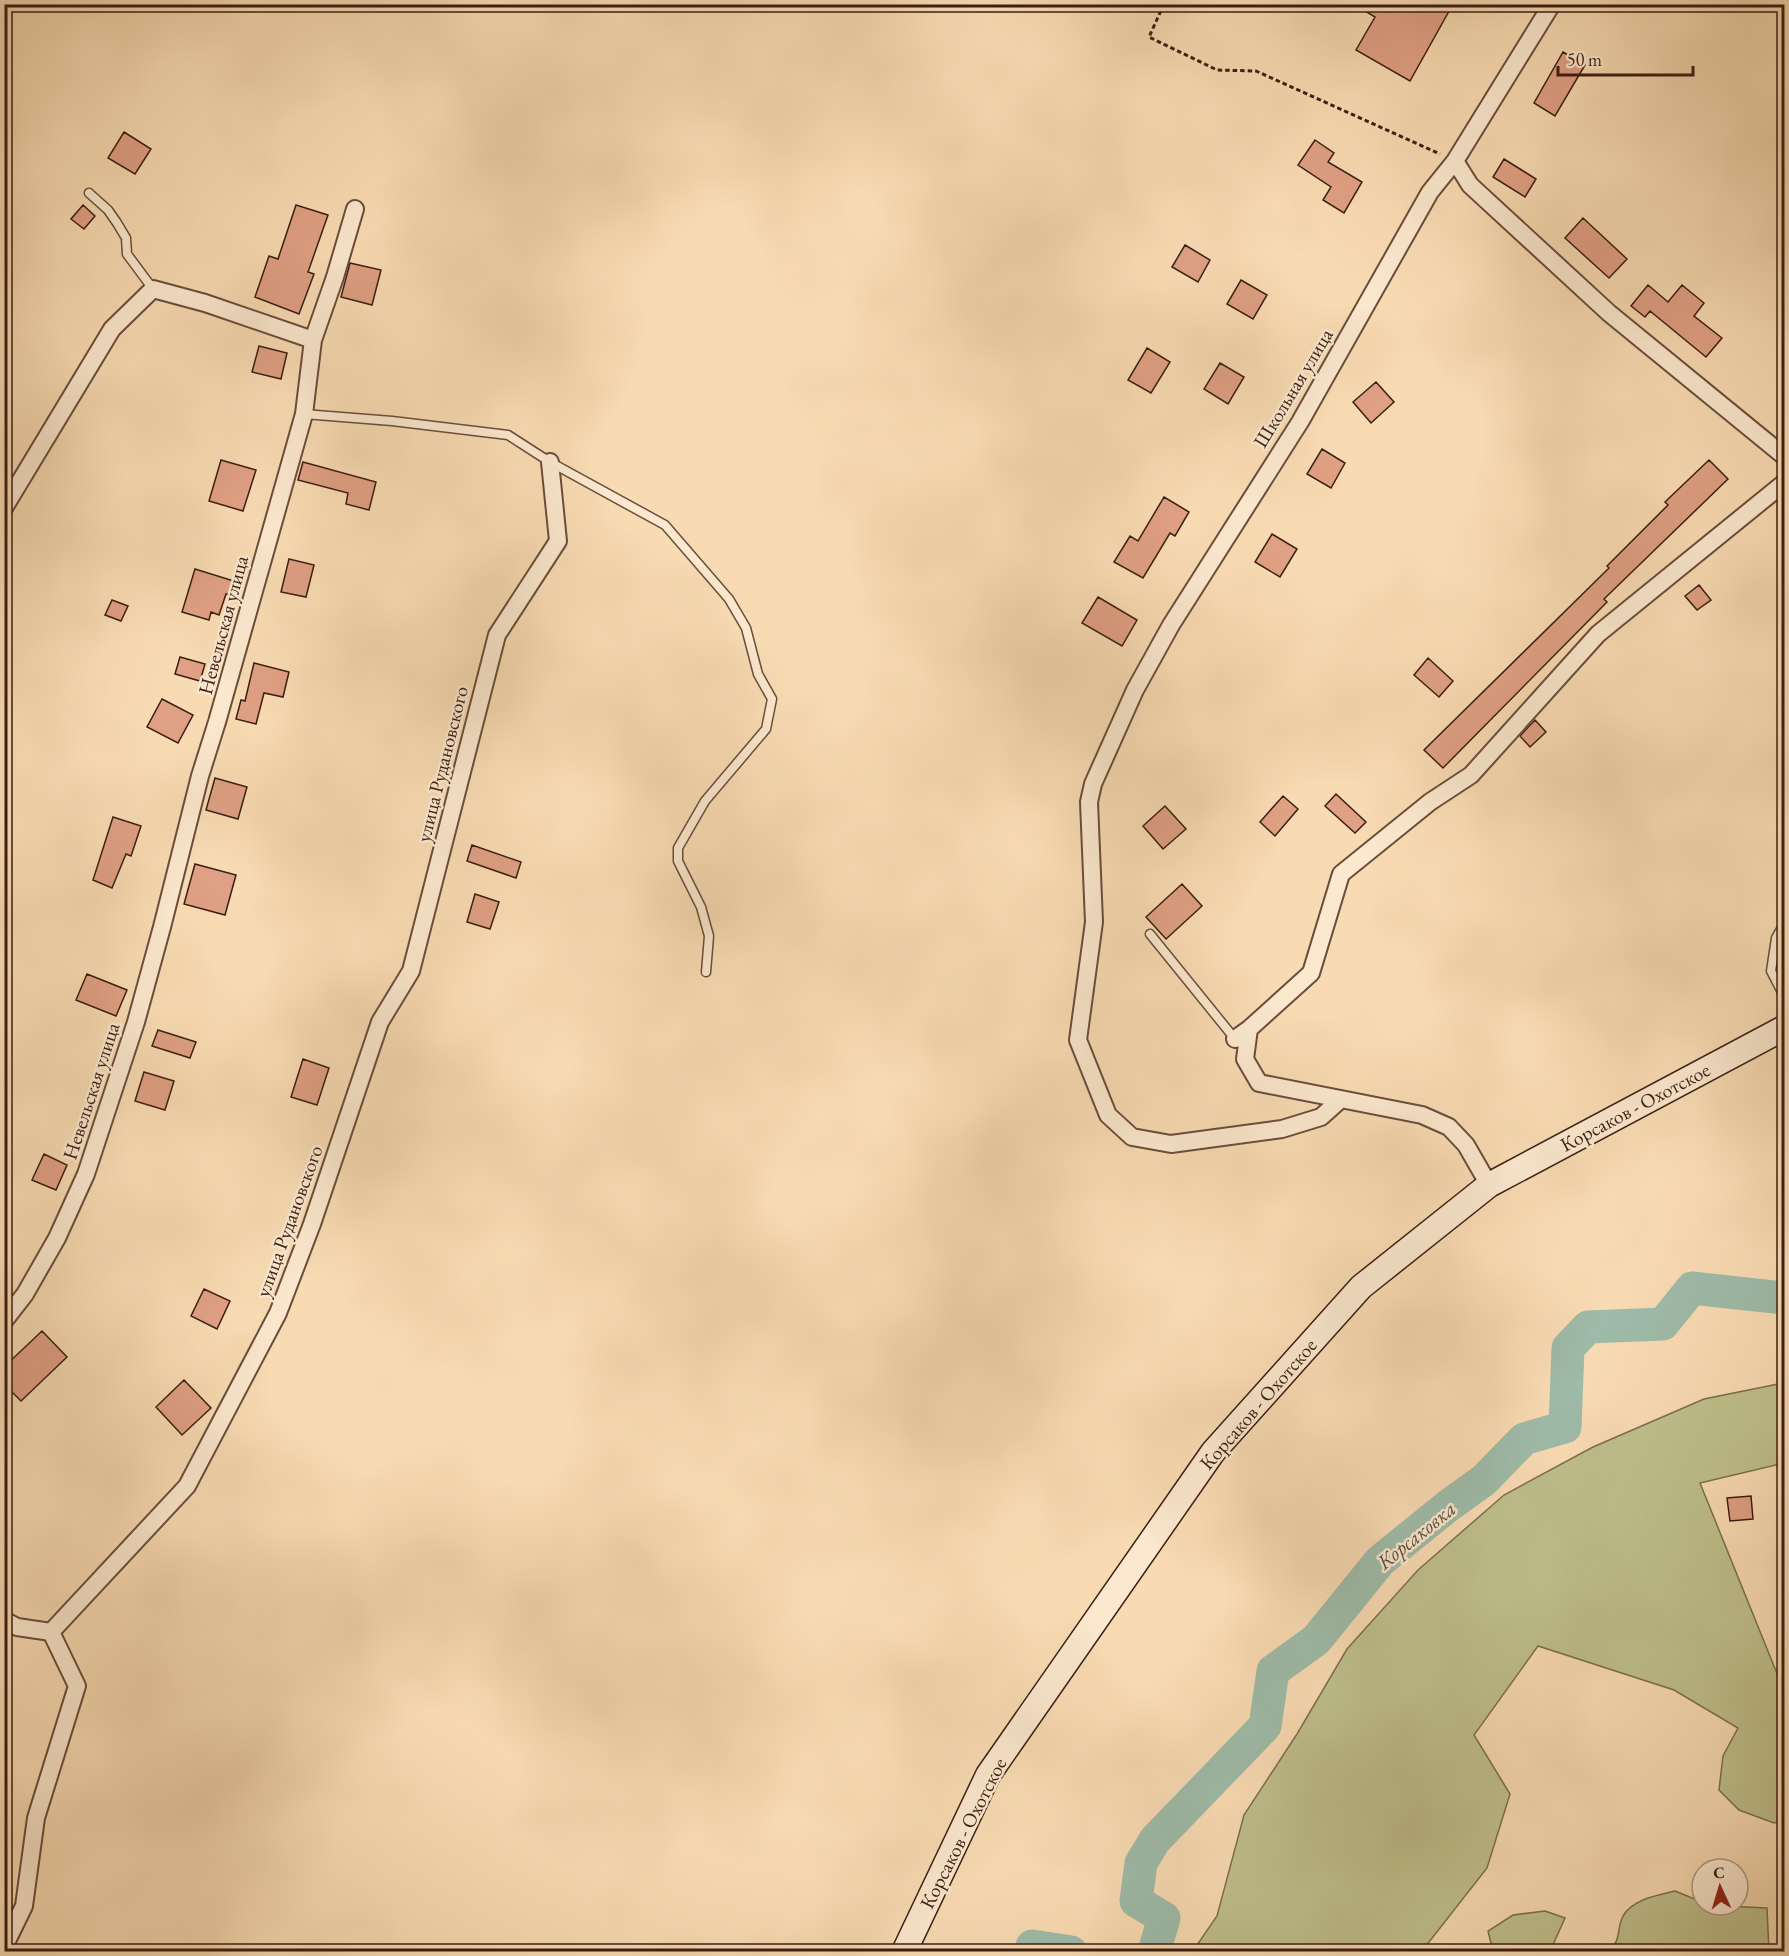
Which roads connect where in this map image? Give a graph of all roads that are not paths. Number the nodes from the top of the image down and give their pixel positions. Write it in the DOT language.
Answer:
graph roads {
  1 [pos="1552,4"];
  2 [pos="1455,161"];
  3 [pos="89,193"];
  4 [pos="355,209"];
  5 [pos="153,289"];
  6 [pos="313,340"];
  7 [pos="304,414"];
  8 [pos="1785,456"];
  9 [pos="550,462"];
  10 [pos="1785,483"];
  11 [pos="4,508"];
  12 [pos="1785,924"];
  13 [pos="1150,934"];
  14 [pos="706,972"];
  15 [pos="1785,996"];
  16 [pos="1785,1028"];
  17 [pos="1249,1029"];
  18 [pos="1235,1040"];
  19 [pos="1340,1100"];
  20 [pos="1489,1185"];
  21 [pos="4,1321"];
  22 [pos="4,1620"];
  23 [pos="51,1632"];
  24 [pos="4,1947"];
  25 [pos="904,1952"];
  1 -- 2 [label="street, Школьная улица"];
  2 -- 8 [label="street"];
  2 -- 19 [label="street, Школьная улица"];
  3 -- 5 [label="lane"];
  4 -- 6 [label="street, Невельская улица"];
  5 -- 6 [label="street"];
  5 -- 11 [label="street"];
  6 -- 7 [label="street, Невельская улица"];
  7 -- 9 [label="lane"];
  7 -- 21 [label="street, Невельская улица"];
  9 -- 14 [label="lane"];
  9 -- 23 [label="street, улица Рудановского"];
  10 -- 17 [label="street"];
  12 -- 15 [label="lane"];
  13 -- 18 [label="lane"];
  16 -- 20 [label="street, Корсаков - Охотское"];
  17 -- 18 [label="street"];
  17 -- 19 [label="street"];
  19 -- 20 [label="street"];
  20 -- 25 [label="street, Корсаков - Охотское"];
  22 -- 23 [label="street"];
  23 -- 24 [label="street"];
}
